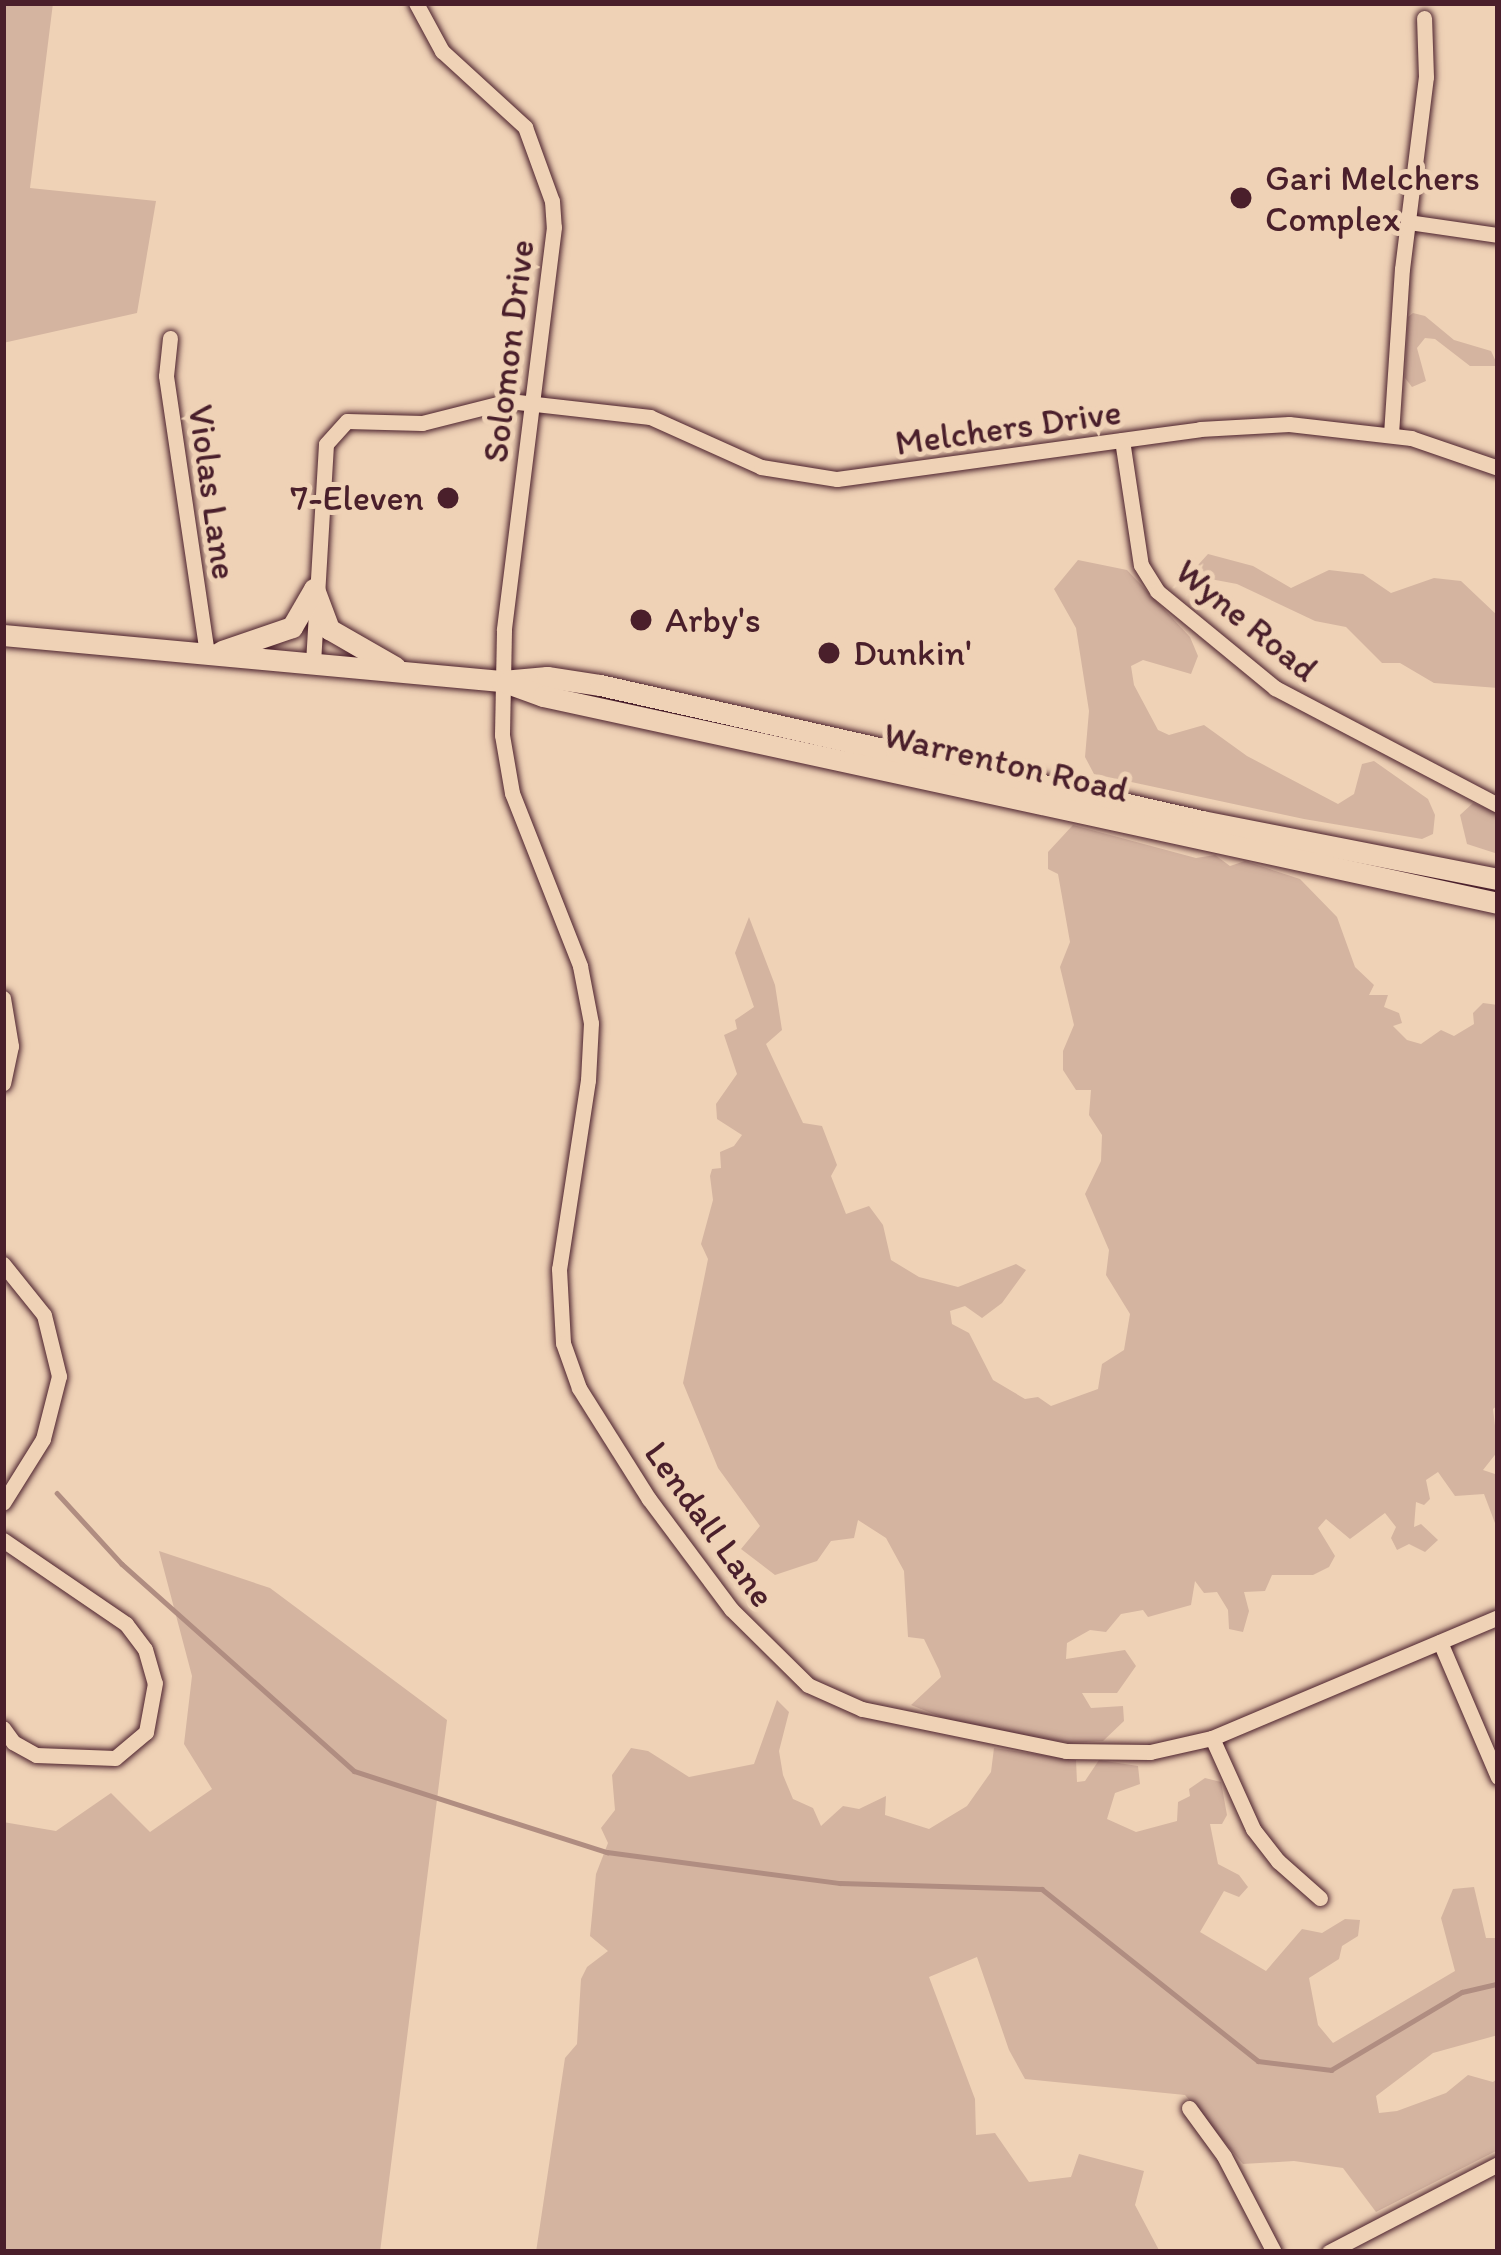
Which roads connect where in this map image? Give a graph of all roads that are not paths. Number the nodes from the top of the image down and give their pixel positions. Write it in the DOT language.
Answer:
graph roads {
  1 [pos="416,3"];
  2 [pos="1424,18"];
  3 [pos="1408,221"];
  4 [pos="1498,235"];
  5 [pos="170,338"];
  6 [pos="533,404"];
  7 [pos="1391,434"];
  8 [pos="1122,440"];
  9 [pos="1498,468"];
  10 [pos="314,589"];
  11 [pos="3,635"];
  12 [pos="210,654"];
  13 [pos="313,663"];
  14 [pos="403,671"];
  15 [pos="501,681"];
  16 [pos="1498,806"];
  17 [pos="1498,879"];
  18 [pos="1498,903"];
  19 [pos="3,998"];
  20 [pos="3,1083"];
  21 [pos="3,1264"];
  22 [pos="3,1503"];
  23 [pos="3,1540"];
  24 [pos="1498,1617"];
  25 [pos="1440,1642"];
  26 [pos="3,1728"];
  27 [pos="1212,1738"];
  28 [pos="1498,1777"];
  29 [pos="1319,1898"];
  30 [pos="1189,2108"];
  31 [pos="1498,2164"];
  32 [pos="1274,2252"];
  33 [pos="1329,2252"];
  1 -- 6 [label="street, Solomon Drive"];
  2 -- 3 [label="street"];
  3 -- 4 [label="street"];
  3 -- 7 [label="street"];
  5 -- 12 [label="street, Violas Lane"];
  6 -- 8 [label="street, Melchers Drive"];
  6 -- 10 [label="street, Melchers Drive"];
  6 -- 15 [label="street, Solomon Drive"];
  7 -- 8 [label="street, Melchers Drive"];
  7 -- 9 [label="street, Melchers Drive"];
  8 -- 16 [label="street, Wyne Road"];
  10 -- 12 [label="main road"];
  10 -- 13 [label="street"];
  10 -- 14 [label="main road"];
  11 -- 12 [label="main road, Warrenton Road"];
  12 -- 13 [label="main road, Warrenton Road"];
  13 -- 14 [label="main road, Warrenton Road"];
  14 -- 15 [label="main road, Warrenton Road"];
  15 -- 17 [label="main road, Warrenton Road"];
  15 -- 18 [label="main road, Warrenton Road"];
  15 -- 27 [label="street, Lendall Lane"];
  19 -- 20 [label="street"];
  21 -- 22 [label="street"];
  23 -- 26 [label="street"];
  24 -- 25 [label="street, Lendall Lane"];
  25 -- 27 [label="street, Lendall Lane"];
  25 -- 28 [label="street"];
  27 -- 29 [label="street"];
  30 -- 32 [label="street"];
  31 -- 33 [label="street"];
}
